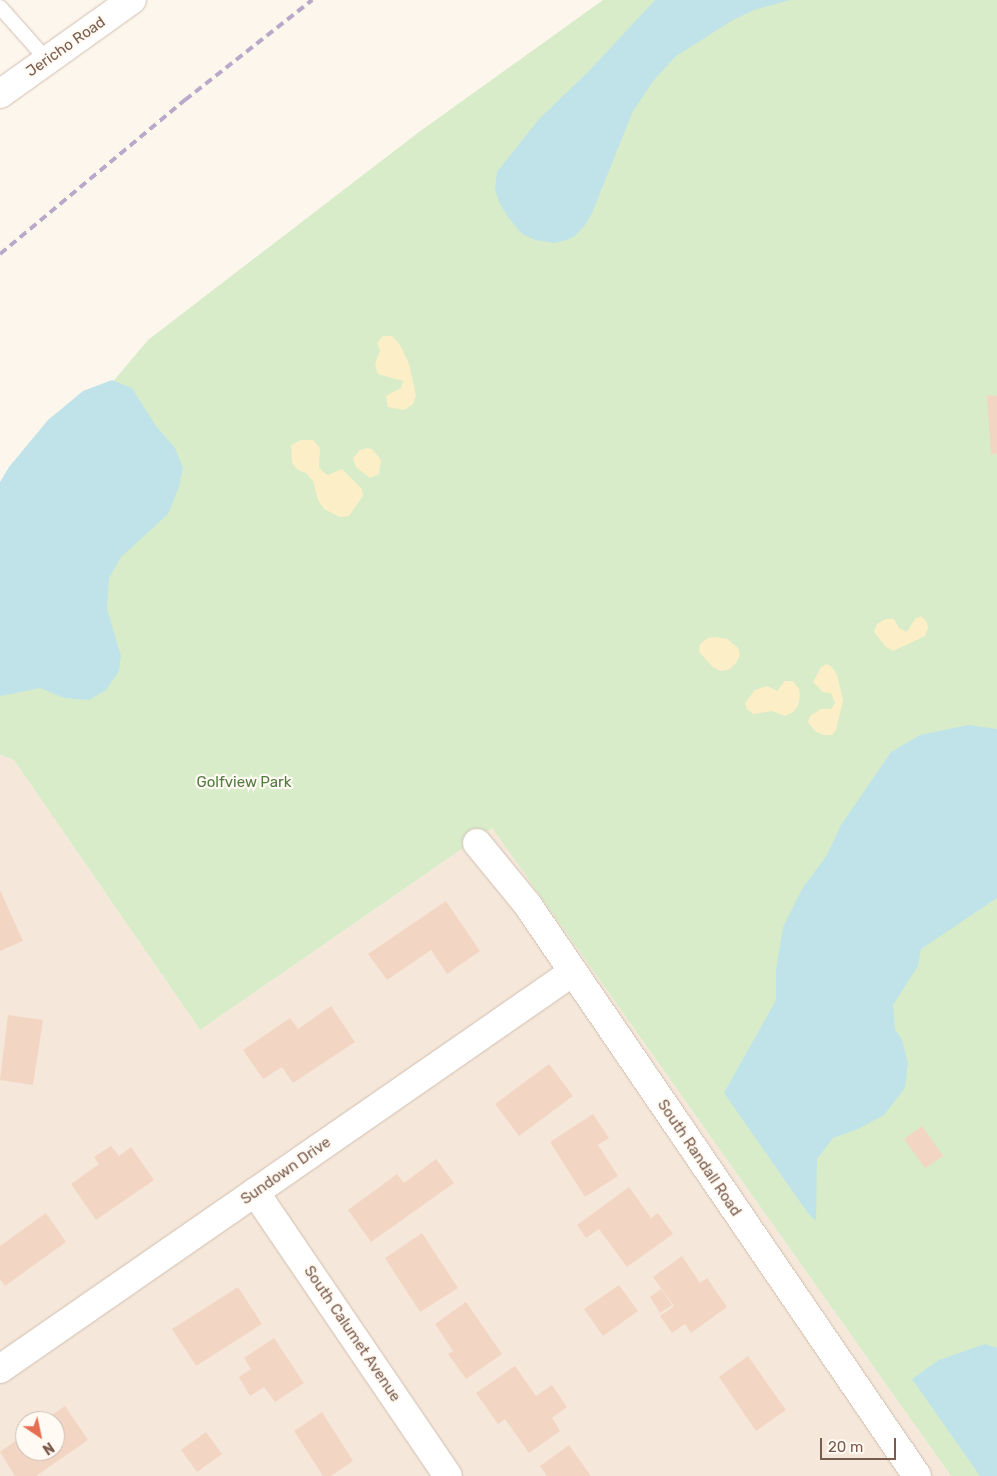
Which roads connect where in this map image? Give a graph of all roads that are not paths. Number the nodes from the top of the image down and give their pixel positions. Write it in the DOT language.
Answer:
graph roads {
  1 [pos="132,0"];
  2 [pos="0,7"];
  3 [pos="47,60"];
  4 [pos="0,94"];
  5 [pos="477,843"];
  6 [pos="572,972"];
  7 [pos="255,1192"];
  8 [pos="0,1369"];
  9 [pos="448,1476"];
  10 [pos="916,1476"];
  1 -- 3 [label="street, Jericho Road"];
  2 -- 3 [label="lane"];
  3 -- 4 [label="street, Jericho Road"];
  5 -- 6 [label="street, South Randall Road"];
  6 -- 7 [label="street, Sundown Drive"];
  6 -- 10 [label="street, South Randall Road"];
  7 -- 8 [label="street, Sundown Drive"];
  7 -- 9 [label="street, South Calumet Avenue"];
}
